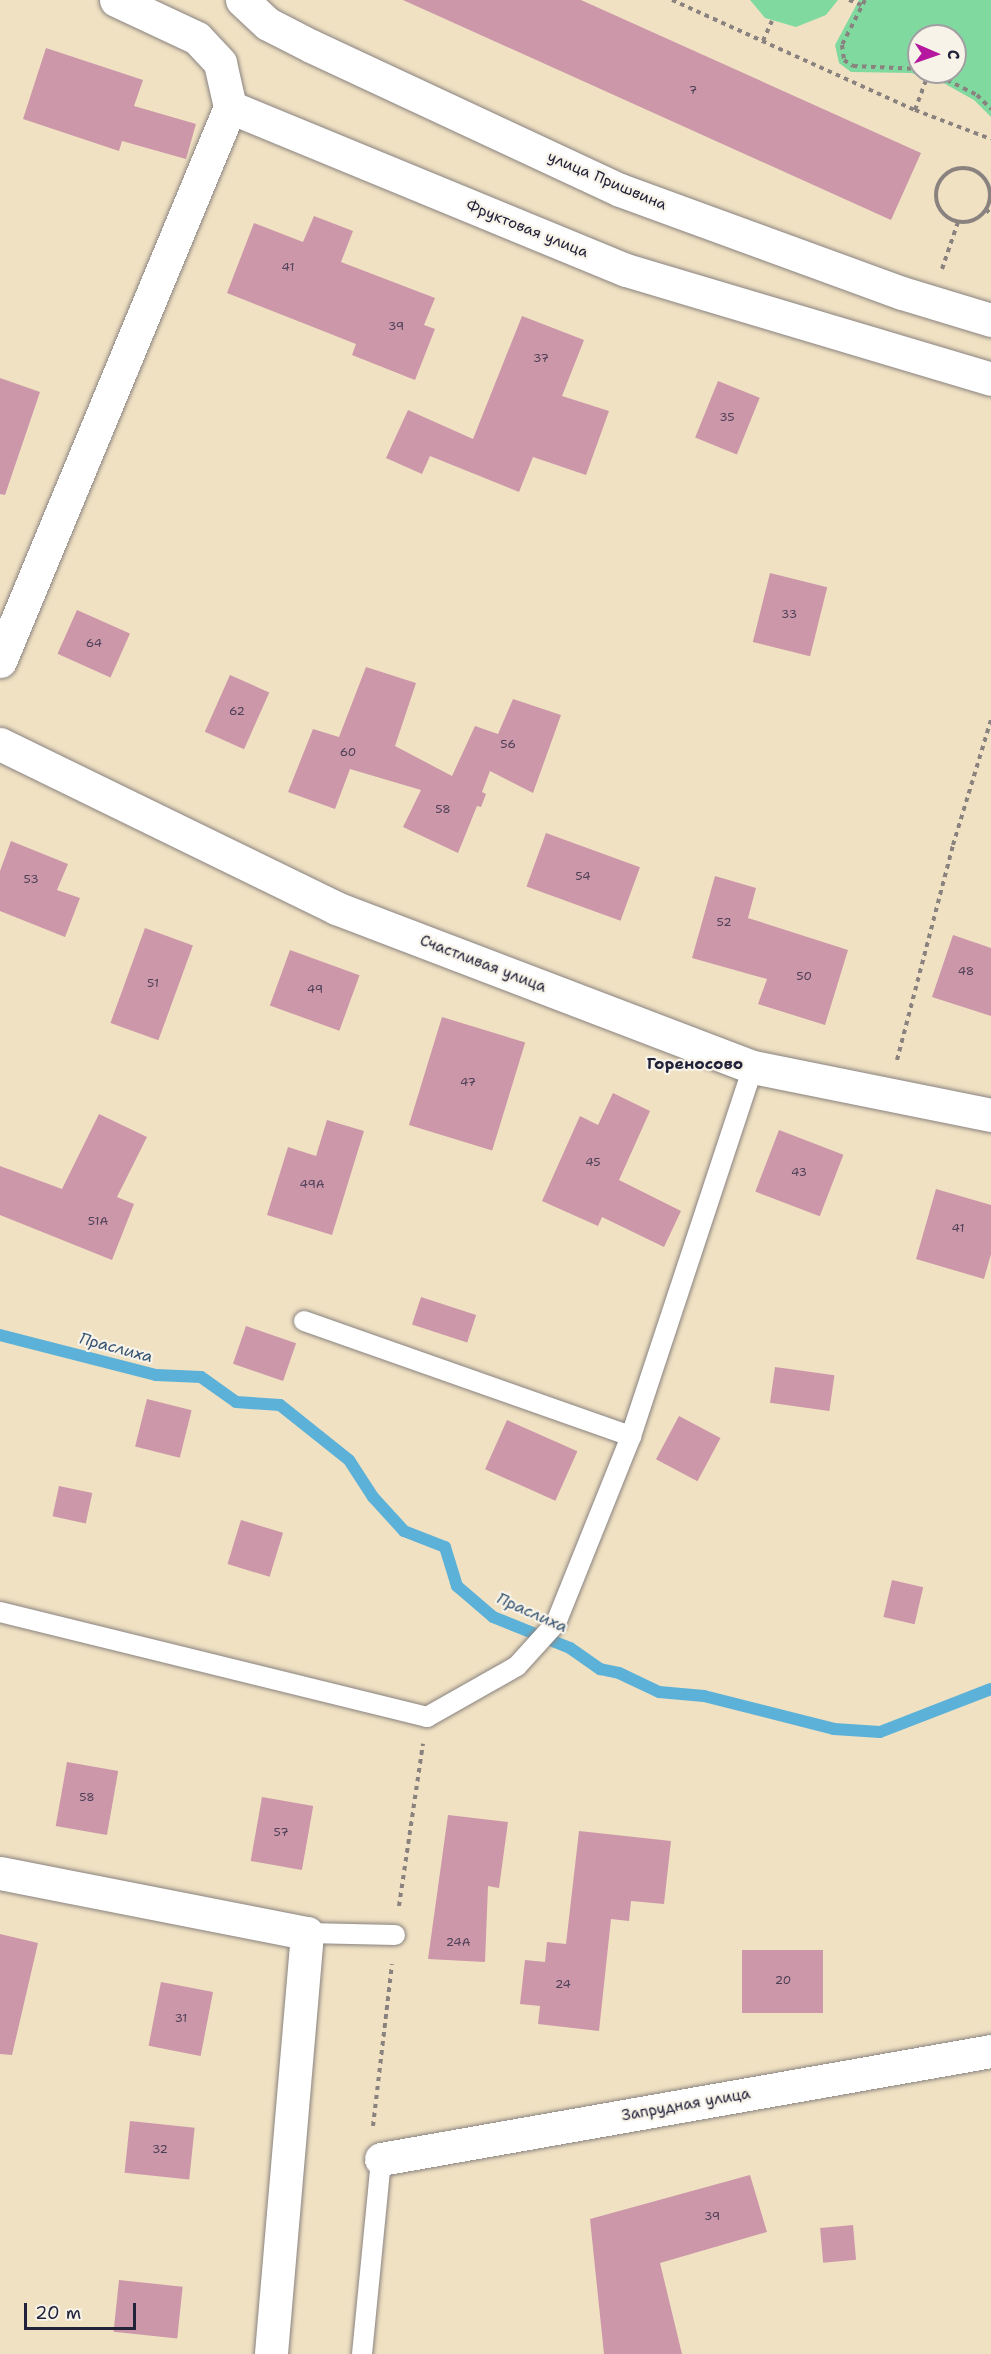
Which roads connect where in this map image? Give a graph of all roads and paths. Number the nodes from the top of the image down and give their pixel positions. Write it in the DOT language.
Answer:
graph roads {
  1 [pos="116,0"];
  2 [pos="242,0"];
  3 [pos="672,0"];
  4 [pos="849,0"];
  5 [pos="865,0"];
  6 [pos="864,6"];
  7 [pos="772,21"];
  8 [pos="763,41"];
  9 [pos="907,68"];
  10 [pos="925,84"];
  11 [pos="955,84"];
  12 [pos="230,107"];
  13 [pos="991,109"];
  14 [pos="915,110"];
  15 [pos="991,139"];
  16 [pos="989,183"];
  17 [pos="986,209"];
  18 [pos="991,215"];
  19 [pos="958,222"];
  20 [pos="939,277"];
  21 [pos="991,320"];
  22 [pos="991,379"];
  23 [pos="0,661"];
  24 [pos="991,720"];
  25 [pos="0,744"];
  26 [pos="753,1067"];
  27 [pos="888,1094"];
  28 [pos="991,1115"];
  29 [pos="304,1321"];
  30 [pos="632,1436"];
  31 [pos="0,1612"];
  32 [pos="0,1873"];
  33 [pos="306,1933"];
  34 [pos="395,1935"];
  35 [pos="991,2051"];
  36 [pos="381,2159"];
  37 [pos="271,2354"];
  38 [pos="362,2354"];
  1 -- 12 [label="street"];
  2 -- 21 [label="street, улица Пришвина"];
  3 -- 8 [label="path"];
  4 -- 6 [label="path"];
  5 -- 6 [label="path"];
  6 -- 9 [label="path"];
  7 -- 8 [label="path"];
  8 -- 14 [label="path"];
  10 -- 14 [label="path"];
  11 -- 13 [label="path"];
  12 -- 22 [label="street, Фруктовая улица"];
  12 -- 23 [label="street"];
  14 -- 15 [label="path"];
  16 -- 17 [label="path"];
  16 -- 19 [label="path"];
  17 -- 18 [label="path"];
  17 -- 19 [label="path"];
  19 -- 20 [label="path"];
  24 -- 27 [label="path"];
  25 -- 26 [label="street, Счастливая улица"];
  26 -- 27 [label="street, Счастливая улица"];
  26 -- 30 [label="lane"];
  27 -- 28 [label="street, Счастливая улица"];
  29 -- 30 [label="lane"];
  30 -- 31 [label="lane"];
  32 -- 33 [label="street"];
  33 -- 34 [label="lane"];
  33 -- 37 [label="street"];
  35 -- 36 [label="street, Запрудная улица"];
  36 -- 38 [label="lane"];
}
